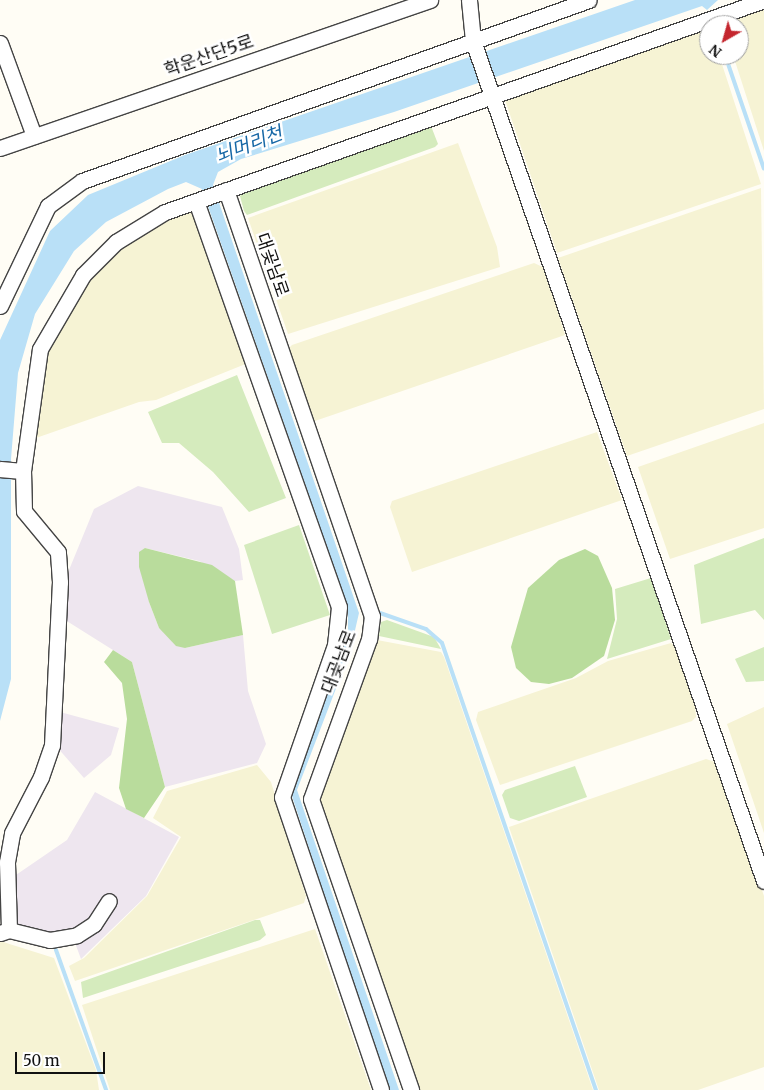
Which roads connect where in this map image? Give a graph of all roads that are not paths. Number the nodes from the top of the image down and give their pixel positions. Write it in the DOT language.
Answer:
graph roads {
  1 [pos="430,0"];
  2 [pos="469,0"];
  3 [pos="589,0"];
  4 [pos="764,0"];
  5 [pos="473,41"];
  6 [pos="0,43"];
  7 [pos="492,95"];
  8 [pos="34,136"];
  9 [pos="0,148"];
  10 [pos="226,190"];
  11 [pos="196,201"];
  12 [pos="0,306"];
  13 [pos="0,470"];
  14 [pos="23,471"];
  15 [pos="764,881"];
  16 [pos="109,901"];
  17 [pos="5,932"];
  18 [pos="381,1090"];
  19 [pos="410,1090"];
  1 -- 8 [label="street, 학운산단5로"];
  2 -- 5 [label="street"];
  3 -- 5 [label="street"];
  4 -- 7 [label="street"];
  5 -- 7 [label="street"];
  5 -- 12 [label="street"];
  6 -- 8 [label="street"];
  7 -- 10 [label="street"];
  7 -- 15 [label="street"];
  8 -- 9 [label="street, 학운산단5로"];
  10 -- 11 [label="street"];
  10 -- 19 [label="street, 대곶남로"];
  11 -- 14 [label="street"];
  11 -- 18 [label="street, 대곶남로"];
  13 -- 14 [label="street"];
  14 -- 17 [label="street"];
  16 -- 17 [label="street"];
}
